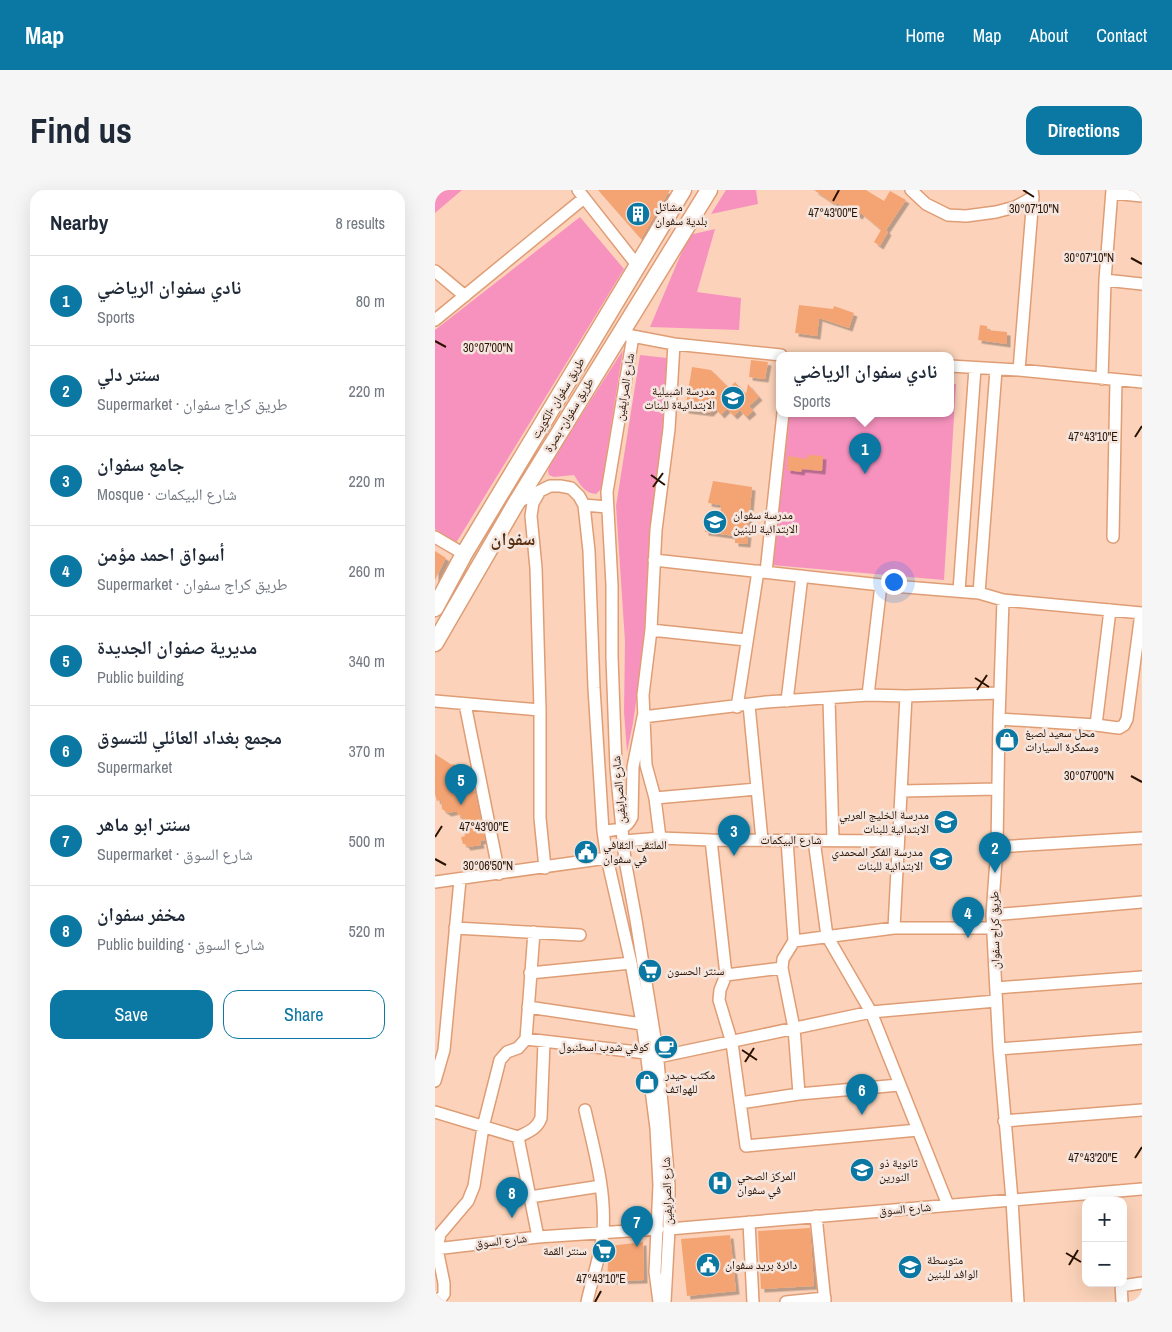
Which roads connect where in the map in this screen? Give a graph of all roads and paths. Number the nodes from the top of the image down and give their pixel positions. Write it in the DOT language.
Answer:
graph roads {
  1 [pos="683,190"];
  2 [pos="709,190"];
  3 [pos="911,190"];
  4 [pos="1112,192"];
  5 [pos="581,194"];
  6 [pos="1032,194"];
  7 [pos="1142,196"];
  8 [pos="637,265"];
  9 [pos="435,271"];
  10 [pos="1105,280"];
  11 [pos="1142,284"];
  12 [pos="465,296"];
  13 [pos="435,320"];
  14 [pos="626,335"];
  15 [pos="674,344"];
  16 [pos="776,354"];
  17 [pos="954,366"];
  18 [pos="975,368"];
  19 [pos="996,370"];
  20 [pos="1019,370"];
  21 [pos="1102,379"];
  22 [pos="1117,380"];
  23 [pos="1142,382"];
  24 [pos="782,417"];
  25 [pos="540,491"];
  26 [pos="496,500"];
  27 [pos="607,507"];
  28 [pos="585,510"];
  29 [pos="510,513"];
  30 [pos="488,515"];
  31 [pos="435,537"];
  32 [pos="1113,537"];
  33 [pos="464,554"];
  34 [pos="654,560"];
  35 [pos="762,572"];
  36 [pos="802,576"];
  37 [pos="881,585"];
  38 [pos="959,591"];
  39 [pos="979,593"];
  40 [pos="1003,600"];
  41 [pos="435,608"];
  42 [pos="1110,610"];
  43 [pos="1141,613"];
  44 [pos="651,630"];
  45 [pos="746,640"];
  46 [pos="435,643"];
  47 [pos="1000,693"];
  48 [pos="868,695"];
  49 [pos="906,696"];
  50 [pos="829,698"];
  51 [pos="435,701"];
  52 [pos="787,701"];
  53 [pos="465,704"];
  54 [pos="749,705"];
  55 [pos="737,707"];
  56 [pos="540,710"];
  57 [pos="643,717"];
  58 [pos="999,719"];
  59 [pos="1096,725"];
  60 [pos="646,765"];
  61 [pos="633,767"];
  62 [pos="616,768"];
  63 [pos="757,789"];
  64 [pos="998,789"];
  65 [pos="901,791"];
  66 [pos="655,798"];
  67 [pos="603,831"];
  68 [pos="623,835"];
  69 [pos="660,838"];
  70 [pos="1142,838"];
  71 [pos="711,840"];
  72 [pos="762,840"];
  73 [pos="787,840"];
  74 [pos="815,840"];
  75 [pos="833,840"];
  76 [pos="898,841"];
  77 [pos="997,847"];
  78 [pos="607,858"];
  79 [pos="545,868"];
  80 [pos="499,874"];
  81 [pos="460,880"];
  82 [pos="435,882"];
  83 [pos="1142,902"];
  84 [pos="992,915"];
  85 [pos="636,920"];
  86 [pos="621,923"];
  87 [pos="455,928"];
  88 [pos="894,928"];
  89 [pos="993,928"];
  90 [pos="534,932"];
  91 [pos="580,935"];
  92 [pos="827,936"];
  93 [pos="793,941"];
  94 [pos="631,963"];
  95 [pos="782,968"];
  96 [pos="530,974"];
  97 [pos="726,975"];
  98 [pos="1142,977"];
  99 [pos="996,988"];
  100 [pos="996,1001"];
  101 [pos="529,1007"];
  102 [pos="871,1012"];
  103 [pos="642,1024"];
  104 [pos="794,1028"];
  105 [pos="440,1030"];
  106 [pos="1142,1038"];
  107 [pos="527,1039"];
  108 [pos="544,1042"];
  109 [pos="732,1043"];
  110 [pos="999,1049"];
  111 [pos="646,1053"];
  112 [pos="658,1057"];
  113 [pos="435,1081"];
  114 [pos="899,1085"];
  115 [pos="799,1094"];
  116 [pos="740,1103"];
  117 [pos="585,1110"];
  118 [pos="1142,1110"];
  119 [pos="435,1112"];
  120 [pos="1004,1120"];
  121 [pos="483,1127"];
  122 [pos="918,1130"];
  123 [pos="518,1137"];
  124 [pos="601,1186"];
  125 [pos="1142,1189"];
  126 [pos="1117,1196"];
  127 [pos="530,1198"];
  128 [pos="1012,1200"];
  129 [pos="948,1205"];
  130 [pos="816,1216"];
  131 [pos="749,1222"];
  132 [pos="663,1229"];
  133 [pos="603,1233"];
  134 [pos="538,1238"];
  135 [pos="436,1249"];
  136 [pos="1142,1283"];
  137 [pos="1127,1284"];
  138 [pos="1121,1287"];
  139 [pos="825,1300"];
  140 [pos="439,1302"];
  141 [pos="587,1302"];
  142 [pos="659,1302"];
  143 [pos="665,1302"];
  144 [pos="753,1302"];
  145 [pos="786,1302"];
  146 [pos="1018,1302"];
  147 [pos="1122,1302"];
  1 -- 8 [label="highway, طريق سفوان -الكويت"];
  2 -- 14 [label="highway, طريق سفوان- بصرة"];
  3 -- 6 [label="street"];
  4 -- 7 [label="street"];
  4 -- 10 [label="street"];
  5 -- 8 [label="street"];
  5 -- 12 [label="street"];
  6 -- 20 [label="street"];
  8 -- 26 [label="highway, طريق سفوان -الكويت"];
  9 -- 12 [label="street"];
  10 -- 11 [label="street"];
  10 -- 21 [label="street"];
  12 -- 13 [label="street"];
  14 -- 15 [label="street"];
  14 -- 27 [label="street, شارع الصرايفين"];
  14 -- 29 [label="highway, طريق سفوان- بصرة"];
  15 -- 16 [label="street"];
  15 -- 34 [label="street"];
  17 -- 18 [label="street"];
  18 -- 19 [label="street"];
  18 -- 38 [label="street"];
  19 -- 20 [label="street"];
  19 -- 39 [label="street"];
  20 -- 21 [label="street"];
  21 -- 22 [label="street"];
  22 -- 23 [label="street"];
  22 -- 32 [label="street"];
  24 -- 35 [label="street"];
  25 -- 28 [label="street"];
  25 -- 29 [label="street"];
  25 -- 56 [label="street"];
  26 -- 29 [label="highway"];
  26 -- 30 [label="highway, طريق سفوان -الكويت"];
  27 -- 28 [label="street"];
  27 -- 62 [label="street, شارع الصرايفين"];
  28 -- 67 [label="street, شارع الصرايفين"];
  29 -- 30 [label="highway"];
  29 -- 46 [label="highway, طريق سفوان- بصرة"];
  30 -- 33 [label="highway, طريق سفوان -الكويت"];
  31 -- 33 [label="street"];
  33 -- 41 [label="highway, طريق سفوان -الكويت"];
  34 -- 35 [label="street"];
  34 -- 44 [label="street"];
  35 -- 36 [label="street"];
  35 -- 45 [label="street"];
  36 -- 37 [label="street"];
  36 -- 52 [label="street"];
  37 -- 38 [label="street"];
  37 -- 48 [label="street"];
  38 -- 39 [label="street"];
  39 -- 40 [label="street"];
  40 -- 42 [label="street"];
  40 -- 47 [label="street, طريق كراج سفوان"];
  42 -- 43 [label="street"];
  42 -- 59 [label="street"];
  43 -- 59 [label="street"];
  44 -- 45 [label="street"];
  44 -- 57 [label="street"];
  45 -- 55 [label="street"];
  47 -- 49 [label="street"];
  47 -- 58 [label="street, طريق كراج سفوان"];
  48 -- 49 [label="street"];
  48 -- 50 [label="street"];
  49 -- 65 [label="street"];
  50 -- 52 [label="street"];
  50 -- 75 [label="street"];
  51 -- 53 [label="street"];
  52 -- 54 [label="street"];
  53 -- 56 [label="street"];
  53 -- 80 [label="street"];
  54 -- 55 [label="street"];
  54 -- 63 [label="street"];
  55 -- 57 [label="street"];
  56 -- 79 [label="street"];
  57 -- 60 [label="street"];
  57 -- 61 [label="street"];
  58 -- 59 [label="street"];
  58 -- 64 [label="street, طريق كراج سفوان"];
  60 -- 61 [label="street"];
  60 -- 66 [label="street"];
  61 -- 62 [label="street"];
  61 -- 68 [label="street"];
  62 -- 68 [label="street, شارع الصرايفين"];
  63 -- 66 [label="street"];
  63 -- 72 [label="street"];
  64 -- 65 [label="street"];
  64 -- 77 [label="street, طريق كراج سفوان"];
  65 -- 76 [label="street"];
  66 -- 69 [label="street"];
  67 -- 68 [label="street, شارع البيكمات"];
  67 -- 78 [label="street, شارع الصرايفين"];
  68 -- 69 [label="street, شارع البيكمات"];
  68 -- 85 [label="street, شارع الصرايفين"];
  69 -- 71 [label="street, شارع البيكمات"];
  70 -- 77 [label="street"];
  71 -- 72 [label="street, شارع البيكمات"];
  71 -- 97 [label="street"];
  72 -- 73 [label="street, شارع البيكمات"];
  73 -- 74 [label="street, شارع البيكمات"];
  73 -- 93 [label="street"];
  74 -- 75 [label="street, شارع البيكمات"];
  74 -- 92 [label="street"];
  75 -- 76 [label="street, شارع البيكمات"];
  76 -- 88 [label="street"];
  77 -- 84 [label="street, طريق كراج سفوان"];
  78 -- 79 [label="street"];
  78 -- 86 [label="street, شارع الصرايفين"];
  79 -- 80 [label="street"];
  80 -- 81 [label="street"];
  81 -- 82 [label="street"];
  81 -- 87 [label="street"];
  83 -- 84 [label="street"];
  84 -- 89 [label="street, طريق كراج سفوان"];
  85 -- 86 [label="street"];
  85 -- 112 [label="street, شارع الصرايفين"];
  86 -- 94 [label="street, شارع الصرايفين"];
  87 -- 90 [label="street"];
  87 -- 105 [label="street"];
  88 -- 89 [label="street"];
  88 -- 92 [label="street"];
  89 -- 99 [label="street, طريق كراج سفوان"];
  90 -- 91 [label="street"];
  90 -- 96 [label="street"];
  92 -- 93 [label="street"];
  92 -- 102 [label="street"];
  93 -- 95 [label="street"];
  94 -- 96 [label="street"];
  94 -- 103 [label="street, شارع الصرايفين"];
  95 -- 97 [label="street"];
  95 -- 104 [label="street"];
  96 -- 101 [label="street"];
  97 -- 109 [label="street"];
  98 -- 99 [label="street"];
  99 -- 100 [label="street, طريق كراج سفوان"];
  100 -- 102 [label="street"];
  100 -- 110 [label="street, طريق كراج سفوان"];
  101 -- 103 [label="street"];
  101 -- 107 [label="street"];
  102 -- 104 [label="street"];
  102 -- 114 [label="street"];
  103 -- 111 [label="street, شارع الصرايفين"];
  104 -- 109 [label="street"];
  104 -- 115 [label="street"];
  105 -- 113 [label="street"];
  106 -- 110 [label="street"];
  107 -- 108 [label="street"];
  107 -- 121 [label="street"];
  108 -- 111 [label="street"];
  108 -- 123 [label="street"];
  109 -- 112 [label="street"];
  109 -- 116 [label="street"];
  110 -- 120 [label="street, طريق كراج سفوان"];
  111 -- 132 [label="street, شارع الصرايفين"];
  112 -- 132 [label="street, شارع الصرايفين"];
  114 -- 115 [label="street"];
  114 -- 122 [label="street"];
  115 -- 116 [label="street"];
  116 -- 122 [label="street"];
  117 -- 124 [label="street"];
  118 -- 120 [label="street"];
  119 -- 121 [label="street"];
  120 -- 128 [label="street, طريق كراج سفوان"];
  121 -- 123 [label="street"];
  121 -- 135 [label="street"];
  122 -- 129 [label="street"];
  123 -- 127 [label="street"];
  124 -- 127 [label="street"];
  124 -- 133 [label="street"];
  125 -- 126 [label="street, شارع السوق"];
  126 -- 128 [label="street, شارع السوق"];
  127 -- 134 [label="street"];
  128 -- 129 [label="street, شارع السوق"];
  128 -- 146 [label="street, طريق كراج سفوان"];
  129 -- 130 [label="street, شارع السوق"];
  130 -- 131 [label="street, شارع السوق"];
  130 -- 139 [label="street"];
  131 -- 132 [label="street, شارع السوق"];
  131 -- 144 [label="street"];
  132 -- 133 [label="street, شارع السوق"];
  132 -- 142 [label="street, شارع الصرايفين"];
  132 -- 143 [label="street, شارع الصرايفين"];
  133 -- 134 [label="street, شارع السوق"];
  133 -- 141 [label="street"];
  134 -- 135 [label="street, شارع السوق"];
  135 -- 140 [label="street"];
  136 -- 137 [label="street"];
  138 -- 147 [label="street"];
  139 -- 145 [label="street"];
}
